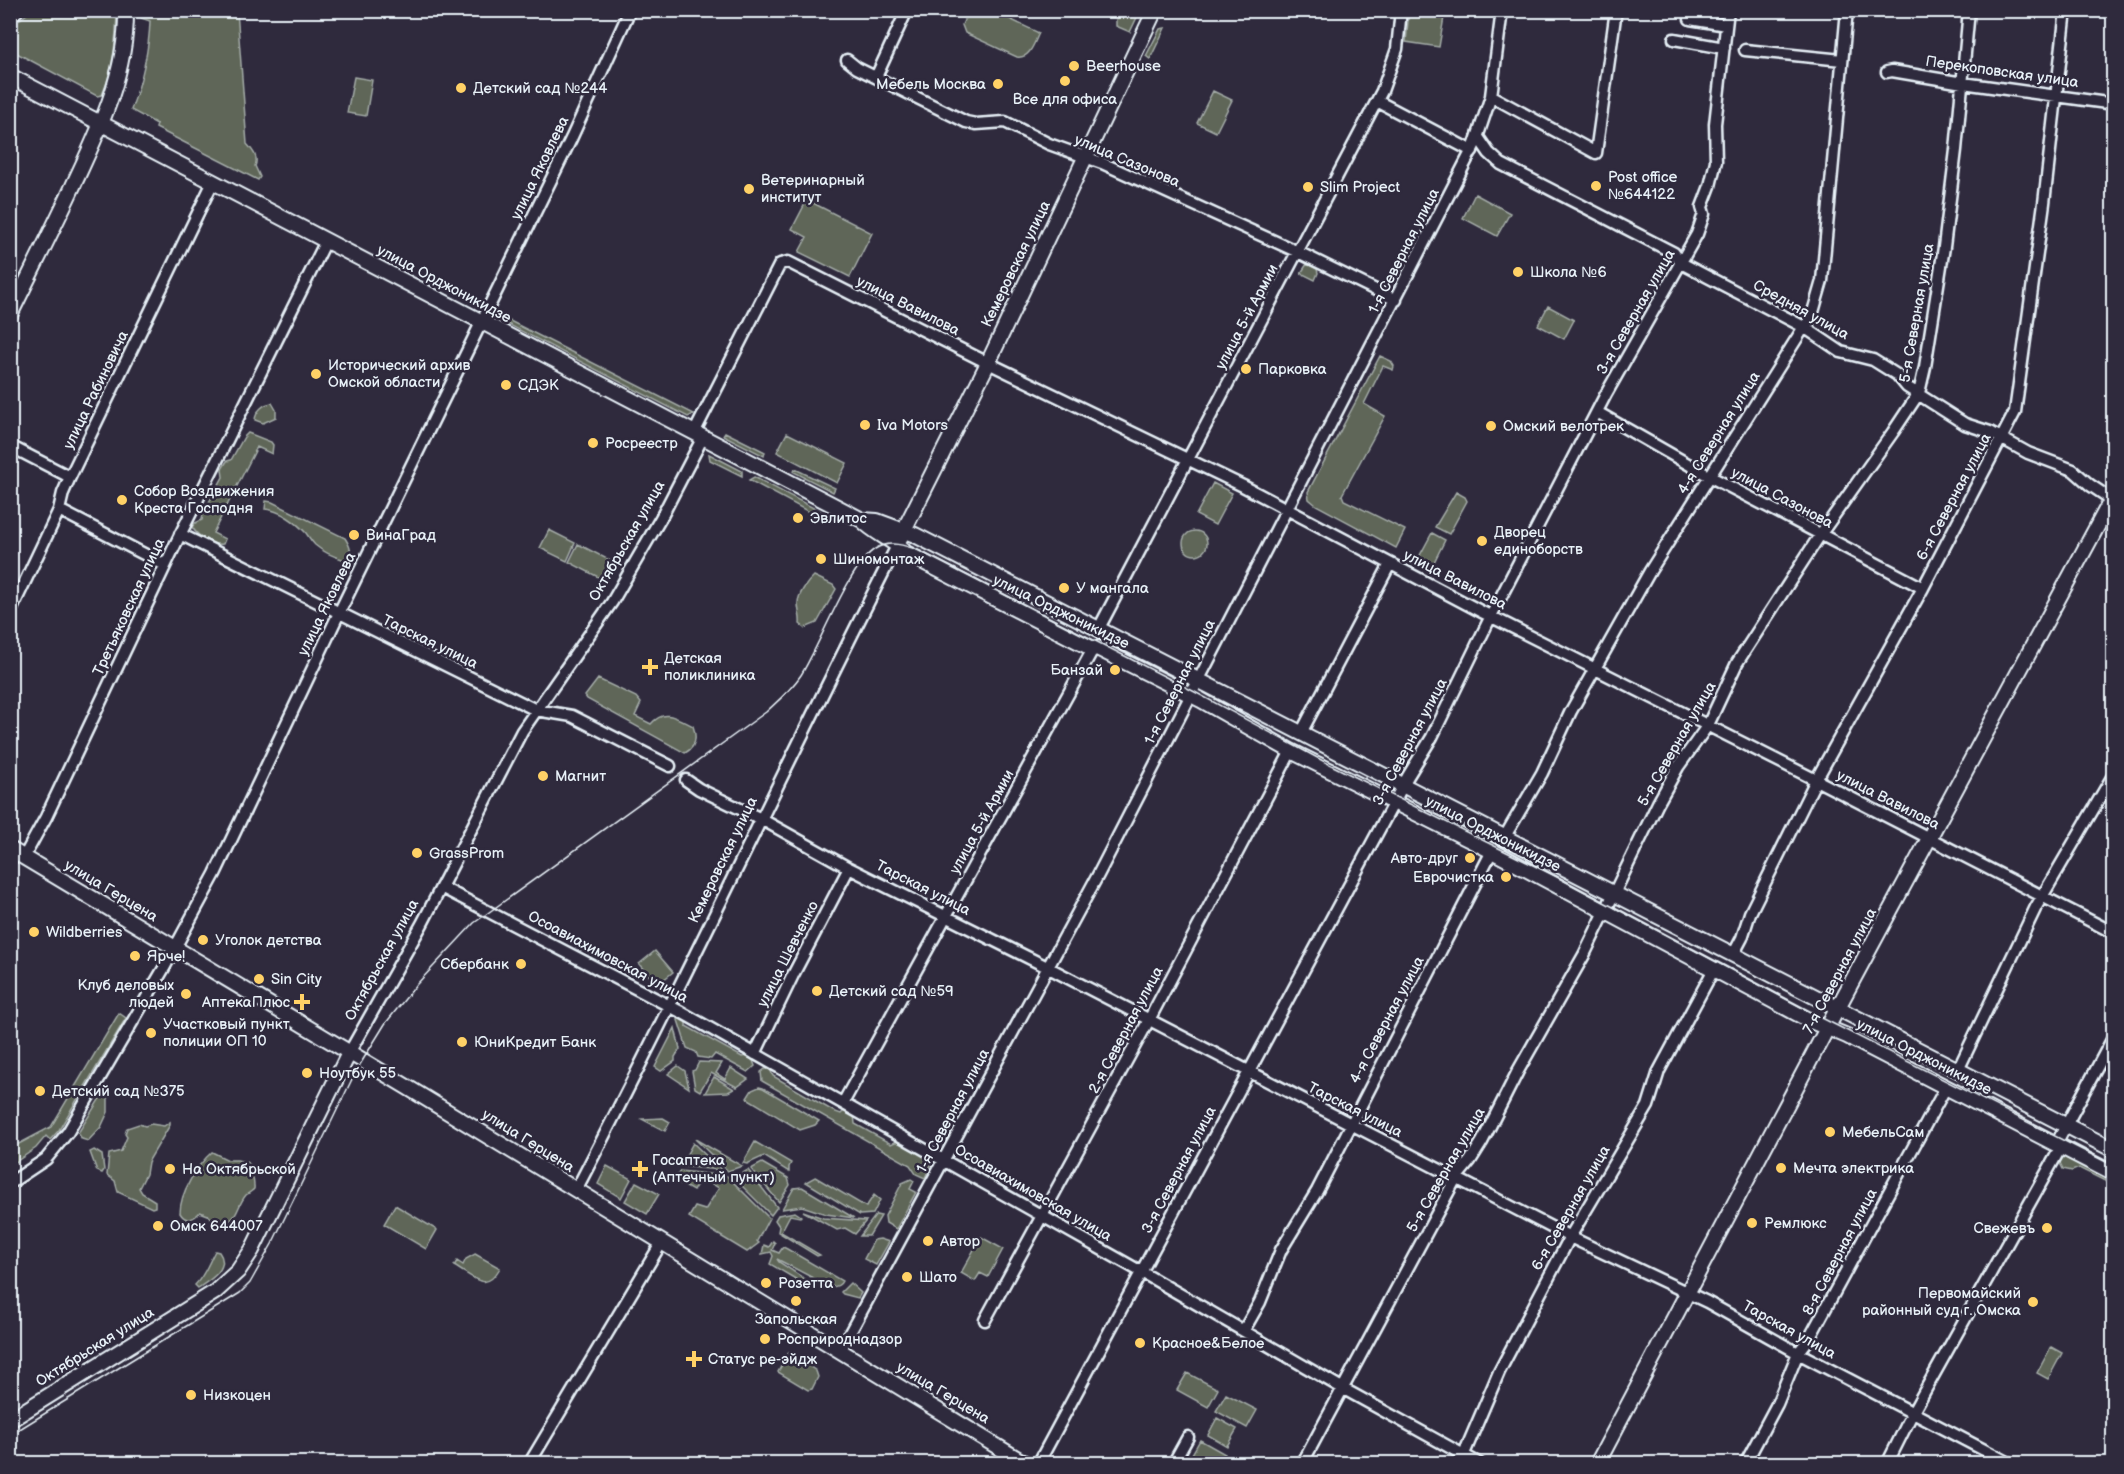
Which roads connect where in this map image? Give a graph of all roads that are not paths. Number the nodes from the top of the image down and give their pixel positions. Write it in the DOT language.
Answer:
graph roads {
  1 [pos="16,10"];
  2 [pos="126,10"];
  3 [pos="630,10"];
  4 [pos="907,10"];
  5 [pos="1155,10"];
  6 [pos="1401,10"];
  7 [pos="1502,10"];
  8 [pos="1728,10"];
  9 [pos="1847,10"];
  10 [pos="1969,10"];
  11 [pos="2067,10"];
  12 [pos="1614,11"];
  13 [pos="10,14"];
  14 [pos="1690,20"];
  15 [pos="1726,25"];
  16 [pos="1674,39"];
  17 [pos="1724,48"];
  18 [pos="1745,50"];
  19 [pos="847,60"];
  20 [pos="1842,60"];
  21 [pos="1887,72"];
  22 [pos="10,76"];
  23 [pos="876,77"];
  24 [pos="1963,83"];
  25 [pos="2057,95"];
  26 [pos="1491,96"];
  27 [pos="1377,101"];
  28 [pos="2114,104"];
  29 [pos="102,124"];
  30 [pos="1478,137"];
  31 [pos="1472,150"];
  32 [pos="1086,157"];
  33 [pos="213,182"];
  34 [pos="326,241"];
  35 [pos="1298,252"];
  36 [pos="1681,263"];
  37 [pos="780,264"];
  38 [pos="1396,300"];
  39 [pos="10,315"];
  40 [pos="482,322"];
  41 [pos="1804,327"];
  42 [pos="988,363"];
  43 [pos="1918,393"];
  44 [pos="1597,412"];
  45 [pos="699,435"];
  46 [pos="2002,439"];
  47 [pos="10,447"];
  48 [pos="1189,460"];
  49 [pos="1709,476"];
  50 [pos="70,477"];
  51 [pos="2113,498"];
  52 [pos="1286,509"];
  53 [pos="59,510"];
  54 [pos="180,534"];
  55 [pos="1820,535"];
  56 [pos="901,537"];
  57 [pos="1390,564"];
  58 [pos="165,566"];
  59 [pos="1923,588"];
  60 [pos="10,613"];
  61 [pos="339,613"];
  62 [pos="1491,616"];
  63 [pos="1098,630"];
  64 [pos="1093,649"];
  65 [pos="1594,669"];
  66 [pos="1198,680"];
  67 [pos="1190,695"];
  68 [pos="536,710"];
  69 [pos="1708,725"];
  70 [pos="1301,734"];
  71 [pos="1291,751"];
  72 [pos="670,766"];
  73 [pos="2114,774"];
  74 [pos="687,780"];
  75 [pos="1816,780"];
  76 [pos="1403,786"];
  77 [pos="1395,801"];
  78 [pos="761,819"];
  79 [pos="1504,838"];
  80 [pos="1930,839"];
  81 [pos="10,849"];
  82 [pos="1492,851"];
  83 [pos="24,857"];
  84 [pos="849,868"];
  85 [pos="441,887"];
  86 [pos="1615,894"];
  87 [pos="2043,898"];
  88 [pos="1606,911"];
  89 [pos="946,916"];
  90 [pos="2114,933"];
  91 [pos="175,949"];
  92 [pos="1733,955"];
  93 [pos="1047,967"];
  94 [pos="1714,969"];
  95 [pos="669,1006"];
  96 [pos="1838,1008"];
  97 [pos="1149,1020"];
  98 [pos="1828,1028"];
  99 [pos="2114,1036"];
  100 [pos="350,1053"];
  101 [pos="755,1054"];
  102 [pos="1958,1070"];
  103 [pos="1249,1072"];
  104 [pos="1946,1087"];
  105 [pos="843,1103"];
  106 [pos="1350,1124"];
  107 [pos="2066,1126"];
  108 [pos="2058,1145"];
  109 [pos="2114,1150"];
  110 [pos="944,1160"];
  111 [pos="2114,1174"];
  112 [pos="1456,1178"];
  113 [pos="10,1183"];
  114 [pos="576,1190"];
  115 [pos="1043,1216"];
  116 [pos="1570,1237"];
  117 [pos="662,1242"];
  118 [pos="1141,1272"];
  119 [pos="1687,1293"];
  120 [pos="985,1320"];
  121 [pos="1244,1330"];
  122 [pos="840,1351"];
  123 [pos="1798,1353"];
  124 [pos="1342,1388"];
  125 [pos="1913,1412"];
  126 [pos="10,1420"];
  127 [pos="1188,1437"];
  128 [pos="1461,1459"];
  129 [pos="1995,1460"];
  130 [pos="529,1464"];
  131 [pos="1026,1464"];
  132 [pos="1038,1464"];
  133 [pos="1173,1464"];
  134 [pos="1302,1464"];
  135 [pos="1480,1464"];
  136 [pos="1597,1464"];
  137 [pos="1745,1464"];
  138 [pos="1887,1464"];
  139 [pos="2011,1464"];
  1 -- 13 [label="main road"];
  2 -- 29 [label="main road"];
  3 -- 40 [label="street, улица Яковлева"];
  4 -- 23 [label="street"];
  5 -- 32 [label="main road, Кемеровская улица"];
  6 -- 27 [label="street, улица 5-й Армии"];
  7 -- 26 [label="street, 1-я Северная улица"];
  8 -- 15 [label="street, 3-я Северная улица"];
  9 -- 20 [label="street, 4-я Северная улица"];
  10 -- 24 [label="street, 5-я Северная улица"];
  11 -- 25 [label="street, 6-я Северная улица"];
  12 -- 26 [label="street"];
  14 -- 15 [label="street"];
  15 -- 17 [label="street, 3-я Северная улица"];
  16 -- 17 [label="street"];
  17 -- 36 [label="street, 3-я Северная улица"];
  18 -- 20 [label="street"];
  19 -- 23 [label="street, улица Сазонова"];
  20 -- 41 [label="street, 4-я Северная улица"];
  21 -- 24 [label="street, Перекоповская улица"];
  22 -- 29 [label="main road, улица Орджоникидзе"];
  23 -- 32 [label="street, улица Сазонова"];
  24 -- 25 [label="street, Перекоповская улица"];
  24 -- 43 [label="street, 5-я Северная улица"];
  25 -- 28 [label="street, Перекоповская улица"];
  25 -- 46 [label="street, 6-я Северная улица"];
  26 -- 30 [label="street, 1-я Северная улица"];
  27 -- 31 [label="street"];
  27 -- 35 [label="street, улица 5-й Армии"];
  29 -- 33 [label="main road, улица Орджоникидзе"];
  29 -- 39 [label="main road"];
  30 -- 31 [label="street, 1-я Северная улица"];
  30 -- 36 [label="street, Средняя улица"];
  31 -- 38 [label="street, 1-я Северная улица"];
  32 -- 35 [label="street, улица Сазонова"];
  32 -- 42 [label="main road, Кемеровская улица"];
  33 -- 34 [label="main road, улица Орджоникидзе"];
  33 -- 50 [label="street, улица Рабиновича"];
  34 -- 40 [label="main road, улица Орджоникидзе"];
  34 -- 54 [label="street, Третьяковская улица"];
  35 -- 38 [label="street, улица Сазонова"];
  35 -- 48 [label="street, улица 5-й Армии"];
  36 -- 41 [label="street, Средняя улица"];
  36 -- 44 [label="street, 3-я Северная улица"];
  37 -- 42 [label="street, улица Вавилова"];
  37 -- 45 [label="street, Октябрьская улица"];
  38 -- 52 [label="street, 1-я Северная улица"];
  40 -- 45 [label="main road, улица Орджоникидзе"];
  40 -- 61 [label="street, улица Яковлева"];
  41 -- 43 [label="street, Средняя улица"];
  41 -- 49 [label="street, 4-я Северная улица"];
  42 -- 48 [label="street, улица Вавилова"];
  42 -- 56 [label="main road, Кемеровская улица"];
  43 -- 46 [label="street, Средняя улица"];
  43 -- 55 [label="street, 5-я Северная улица"];
  44 -- 49 [label="street, улица Сазонова"];
  44 -- 62 [label="street, 3-я Северная улица"];
  45 -- 56 [label="main road, улица Орджоникидзе"];
  45 -- 68 [label="street, Октябрьская улица"];
  46 -- 51 [label="street, Средняя улица"];
  46 -- 59 [label="street, 6-я Северная улица"];
  47 -- 50 [label="street"];
  48 -- 52 [label="street, улица Вавилова"];
  48 -- 63 [label="street, улица 5-й Армии"];
  49 -- 55 [label="street, улица Сазонова"];
  49 -- 65 [label="street, 4-я Северная улица"];
  50 -- 53 [label="street, улица Рабиновича"];
  51 -- 80 [label="main road, 7-я Северная улица"];
  52 -- 57 [label="street, улица Вавилова"];
  52 -- 66 [label="street, 1-я Северная улица"];
  53 -- 58 [label="street"];
  53 -- 60 [label="street, улица Рабиновича"];
  54 -- 58 [label="street, Третьяковская улица"];
  54 -- 61 [label="street, Тарская улица"];
  55 -- 59 [label="street, улица Сазонова"];
  55 -- 69 [label="street, 5-я Северная улица"];
  56 -- 63 [label="main road, улица Орджоникидзе"];
  56 -- 64 [label="main road, улица Орджоникидзе"];
  56 -- 78 [label="street, Кемеровская улица"];
  57 -- 62 [label="street, улица Вавилова"];
  57 -- 70 [label="street"];
  58 -- 83 [label="street, Третьяковская улица"];
  59 -- 75 [label="street, 6-я Северная улица"];
  61 -- 68 [label="street, Тарская улица"];
  61 -- 91 [label="street, улица Яковлева"];
  62 -- 65 [label="street, улица Вавилова"];
  62 -- 76 [label="street, 3-я Северная улица"];
  63 -- 66 [label="main road, улица Орджоникидзе"];
  64 -- 67 [label="main road, улица Орджоникидзе"];
  64 -- 89 [label="street, улица 5-й Армии"];
  65 -- 69 [label="street, улица Вавилова"];
  65 -- 79 [label="street, 4-я Северная улица"];
  66 -- 67 [label="street, 1-я Северная улица"];
  66 -- 70 [label="main road, улица Орджоникидзе"];
  67 -- 71 [label="main road, улица Орджоникидзе"];
  67 -- 93 [label="street, 1-я Северная улица"];
  68 -- 72 [label="street, Тарская улица"];
  68 -- 85 [label="street, Октябрьская улица"];
  69 -- 75 [label="street, улица Вавилова"];
  69 -- 86 [label="street, 5-я Северная улица"];
  70 -- 76 [label="main road, улица Орджоникидзе"];
  71 -- 77 [label="main road, улица Орджоникидзе"];
  71 -- 97 [label="street, 2-я Северная улица"];
  73 -- 87 [label="street"];
  74 -- 78 [label="street, Тарская улица"];
  75 -- 80 [label="street, улица Вавилова"];
  75 -- 92 [label="street, 6-я Северная улица"];
  76 -- 77 [label="street, 3-я Северная улица"];
  76 -- 79 [label="main road, улица Орджоникидзе"];
  77 -- 82 [label="main road, улица Орджоникидзе"];
  77 -- 103 [label="street, 3-я Северная улица"];
  78 -- 84 [label="street, Тарская улица"];
  78 -- 95 [label="street, Кемеровская улица"];
  79 -- 86 [label="main road, улица Орджоникидзе"];
  80 -- 87 [label="street, улица Вавилова"];
  80 -- 96 [label="main road, 7-я Северная улица"];
  81 -- 83 [label="main road, улица Герцена"];
  82 -- 88 [label="main road, улица Орджоникидзе"];
  82 -- 106 [label="street, 4-я Северная улица"];
  83 -- 91 [label="main road, улица Герцена"];
  84 -- 89 [label="street, Тарская улица"];
  84 -- 101 [label="street, улица Шевченко"];
  85 -- 95 [label="street, Осоавиахимовская улица"];
  85 -- 100 [label="street, Октябрьская улица"];
  86 -- 88 [label="street, 5-я Северная улица"];
  86 -- 92 [label="main road, улица Орджоникидзе"];
  87 -- 90 [label="street, улица Вавилова"];
  87 -- 102 [label="street"];
  88 -- 94 [label="main road, улица Орджоникидзе"];
  88 -- 112 [label="street, 5-я Северная улица"];
  89 -- 93 [label="street, Тарская улица"];
  89 -- 105 [label="street, улица 5-й Армии"];
  91 -- 100 [label="main road, улица Герцена"];
  91 -- 113 [label="street, улица Яковлева"];
  92 -- 96 [label="main road, улица Орджоникидзе"];
  93 -- 97 [label="street, Тарская улица"];
  93 -- 110 [label="street, 1-я Северная улица"];
  94 -- 98 [label="main road, улица Орджоникидзе"];
  94 -- 116 [label="street, 6-я Северная улица"];
  95 -- 101 [label="street, Осоавиахимовская улица"];
  95 -- 114 [label="street, Кемеровская улица"];
  96 -- 98 [label="main road, 7-я Северная улица"];
  96 -- 102 [label="main road, улица Орджоникидзе"];
  97 -- 103 [label="street, Тарская улица"];
  97 -- 115 [label="street, 2-я Северная улица"];
  98 -- 104 [label="main road, улица Орджоникидзе"];
  98 -- 119 [label="main road, 7-я Северная улица"];
  99 -- 107 [label="street"];
  100 -- 114 [label="main road, улица Герцена"];
  100 -- 126 [label="main road, Октябрьская улица"];
  101 -- 105 [label="street, Осоавиахимовская улица"];
  102 -- 107 [label="main road, улица Орджоникидзе"];
  103 -- 106 [label="street, Тарская улица"];
  103 -- 118 [label="street, 3-я Северная улица"];
  104 -- 108 [label="main road, улица Орджоникидзе"];
  104 -- 123 [label="street, 8-я Северная улица"];
  105 -- 110 [label="street, Осоавиахимовская улица"];
  106 -- 112 [label="street, Тарская улица"];
  106 -- 121 [label="street, 4-я Северная улица"];
  107 -- 108 [label="street"];
  107 -- 109 [label="main road, улица Орджоникидзе"];
  108 -- 111 [label="main road, улица Орджоникидзе"];
  108 -- 125 [label="street"];
  110 -- 115 [label="street, Осоавиахимовская улица"];
  110 -- 122 [label="street, 1-я Северная улица"];
  112 -- 116 [label="street, Тарская улица"];
  112 -- 124 [label="street, 5-я Северная улица"];
  114 -- 117 [label="main road, улица Герцена"];
  115 -- 118 [label="street, Осоавиахимовская улица"];
  115 -- 120 [label="street, 2-я Северная улица"];
  116 -- 119 [label="street, Тарская улица"];
  116 -- 128 [label="street, 6-я Северная улица"];
  117 -- 122 [label="main road, улица Герцена"];
  117 -- 130 [label="street"];
  118 -- 121 [label="street, Осоавиахимовская улица"];
  118 -- 132 [label="street, 3-я Северная улица"];
  119 -- 123 [label="street, Тарская улица"];
  119 -- 136 [label="main road, 7-я Северная улица"];
  121 -- 124 [label="street, Осоавиахимовская улица"];
  122 -- 131 [label="main road, улица Герцена"];
  123 -- 125 [label="street, Тарская улица"];
  123 -- 137 [label="street, 8-я Северная улица"];
  124 -- 128 [label="street, Осоавиахимовская улица"];
  124 -- 134 [label="street, 5-я Северная улица"];
  125 -- 129 [label="street, Тарская улица"];
  125 -- 138 [label="street"];
  127 -- 133 [label="street"];
  128 -- 135 [label="street, Осоавиахимовская улица"];
  129 -- 139 [label="street, Тарская улица"];
}
